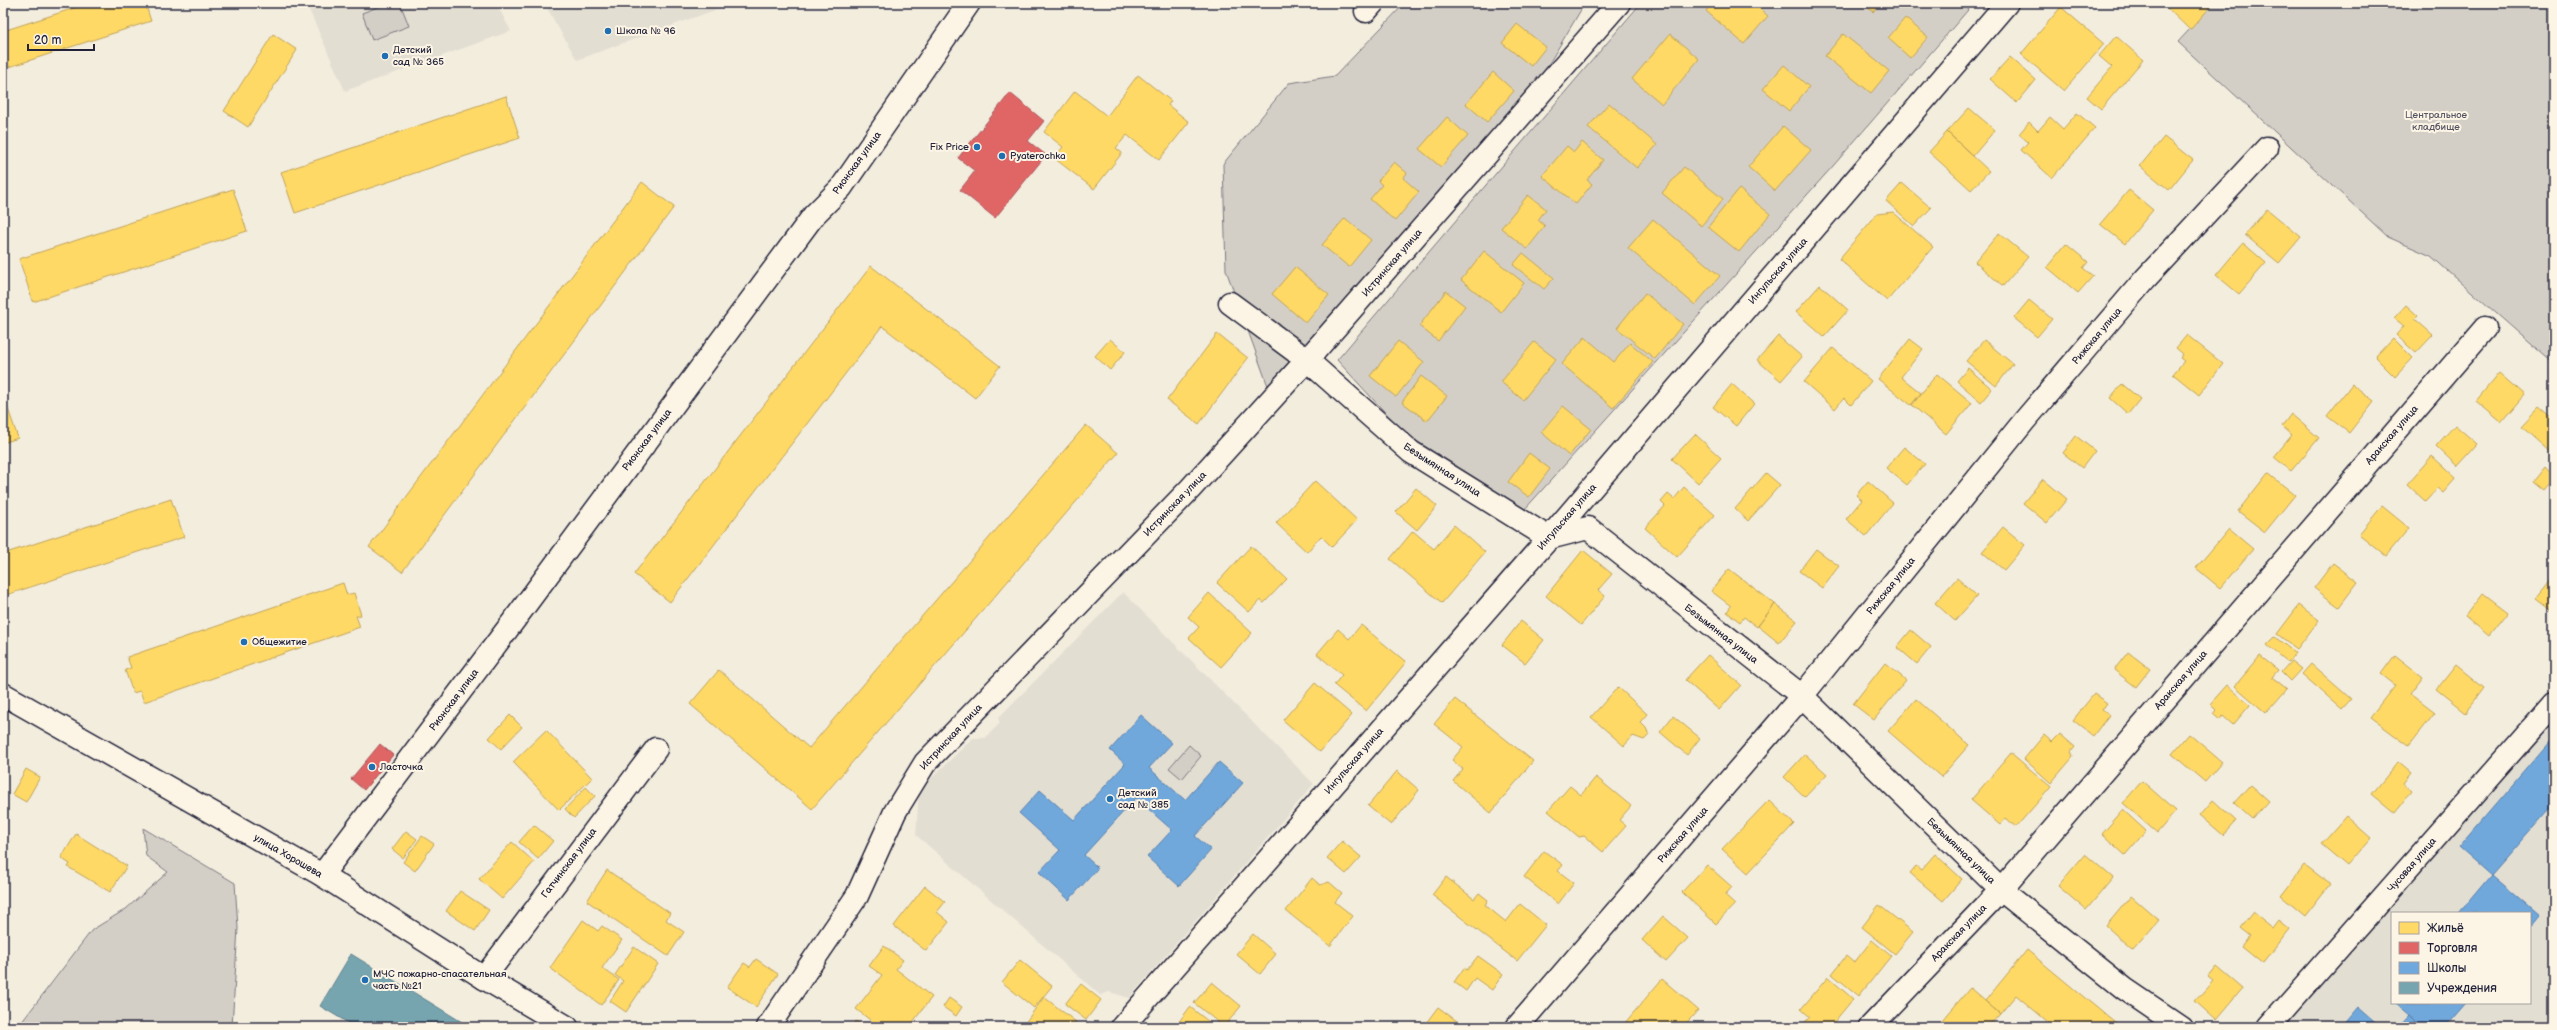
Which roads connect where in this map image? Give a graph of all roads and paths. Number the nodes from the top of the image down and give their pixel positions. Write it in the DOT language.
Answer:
graph roads {
  1 [pos="969,3"];
  2 [pos="1619,3"];
  3 [pos="2007,3"];
  4 [pos="2267,148"];
  5 [pos="1230,303"];
  6 [pos="2485,328"];
  7 [pos="1307,360"];
  8 [pos="1549,538"];
  9 [pos="3,694"];
  10 [pos="1802,696"];
  11 [pos="2554,703"];
  12 [pos="656,749"];
  13 [pos="322,875"];
  14 [pos="2000,890"];
  15 [pos="484,978"];
  16 [pos="567,1027"];
  17 [pos="768,1027"];
  18 [pos="1122,1027"];
  19 [pos="1518,1027"];
  20 [pos="1870,1027"];
  21 [pos="2181,1027"];
  22 [pos="2269,1027"];
  1 -- 13 [label="street, Рионская улица"];
  2 -- 7 [label="street, Истринская улица"];
  3 -- 8 [label="street, Ингульская улица"];
  4 -- 10 [label="street, Рижская улица"];
  5 -- 7 [label="street, Безымянная улица"];
  6 -- 14 [label="street, Аракская улица"];
  7 -- 8 [label="street, Безымянная улица"];
  7 -- 17 [label="street, Истринская улица"];
  8 -- 10 [label="street, Безымянная улица"];
  8 -- 18 [label="street, Ингульская улица"];
  9 -- 13 [label="street, улица Хорошева"];
  10 -- 14 [label="street, Безымянная улица"];
  10 -- 19 [label="street, Рижская улица"];
  11 -- 22 [label="street, Чусовая улица"];
  12 -- 15 [label="street, Гатчинская улица"];
  13 -- 15 [label="street, улица Хорошева"];
  14 -- 20 [label="street, Аракская улица"];
  14 -- 21 [label="street, Безымянная улица"];
  15 -- 16 [label="street, улица Хорошева"];
}
